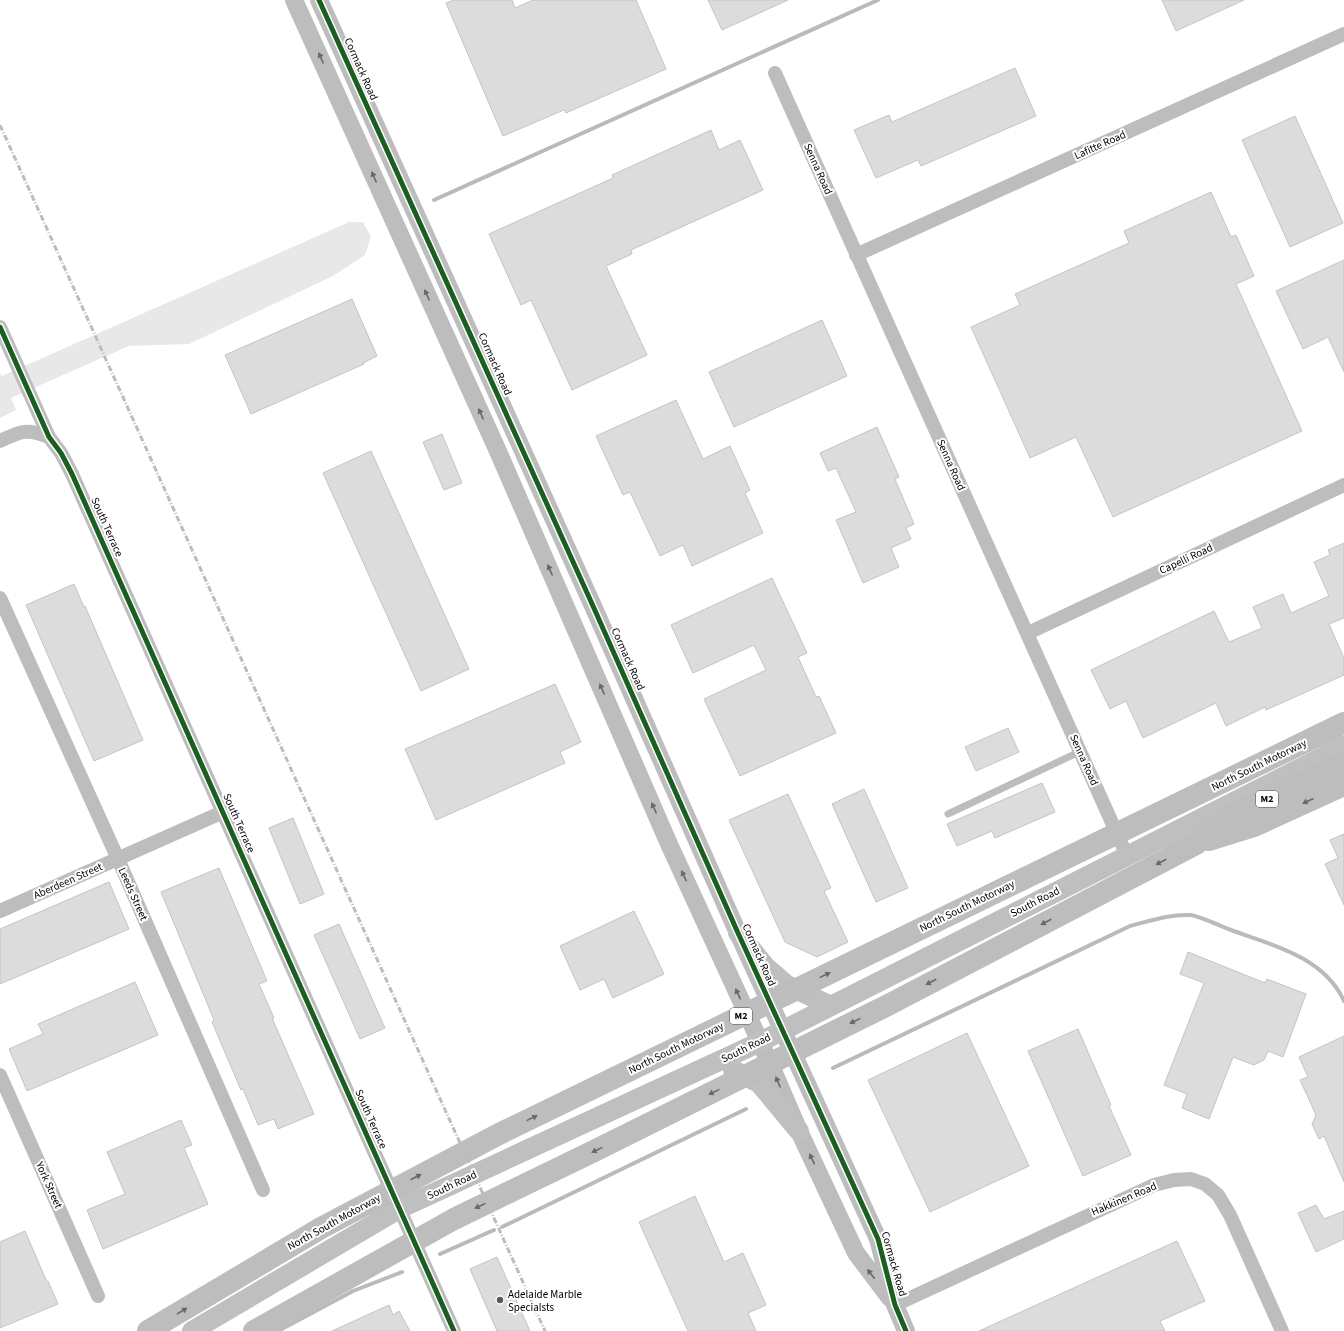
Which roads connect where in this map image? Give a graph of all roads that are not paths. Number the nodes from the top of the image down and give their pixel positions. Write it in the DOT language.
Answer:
graph roads {
  1 [pos="295,0"];
  2 [pos="319,0"];
  3 [pos="1344,34"];
  4 [pos="775,73"];
  5 [pos="856,255"];
  6 [pos="0,327"];
  7 [pos="49,437"];
  8 [pos="0,441"];
  9 [pos="1344,485"];
  10 [pos="0,598"];
  11 [pos="1028,633"];
  12 [pos="1344,723"];
  13 [pos="1344,746"];
  14 [pos="1080,752"];
  15 [pos="1344,762"];
  16 [pos="1344,785"];
  17 [pos="223,812"];
  18 [pos="948,814"];
  19 [pos="693,832"];
  20 [pos="669,844"];
  21 [pos="1196,844"];
  22 [pos="1127,856"];
  23 [pos="118,859"];
  24 [pos="0,911"];
  25 [pos="738,933"];
  26 [pos="831,1006"];
  27 [pos="782,1031"];
  28 [pos="760,1042"];
  29 [pos="717,1062"];
  30 [pos="0,1075"];
  31 [pos="799,1131"];
  32 [pos="263,1190"];
  33 [pos="400,1209"];
  34 [pos="98,1296"];
  35 [pos="895,1305"];
  36 [pos="148,1331"];
  37 [pos="192,1331"];
  38 [pos="254,1331"];
  39 [pos="454,1331"];
  40 [pos="906,1331"];
  41 [pos="1282,1331"];
  20 -- 1 [label="street, Cormack Road, one-way"];
  2 -- 19 [label="street, Cormack Road"];
  3 -- 5 [label="street, Lafitte Road"];
  4 -- 5 [label="street, Senna Road"];
  5 -- 11 [label="street, Senna Road"];
  6 -- 7 [label="street, South Terrace"];
  7 -- 8 [label="street"];
  7 -- 17 [label="street, South Terrace"];
  9 -- 11 [label="street, Capelli Road"];
  10 -- 23 [label="street, Leeds Street"];
  11 -- 14 [label="street, Senna Road"];
  36 -- 12 [label="highway, North South Motorway / M2, one-way"];
  13 -- 22 [label="main road, South Road"];
  14 -- 18 [label="lane"];
  14 -- 22 [label="street, Senna Road"];
  15 -- 21 [label="highway, M2"];
  16 -- 21 [label="highway, one-way"];
  17 -- 23 [label="street, Aberdeen Street"];
  17 -- 33 [label="street, South Terrace"];
  19 -- 20 [label="street"];
  19 -- 25 [label="street, Cormack Road"];
  28 -- 20 [label="street, Cormack Road, one-way"];
  21 -- 38 [label="highway, M2, one-way"];
  22 -- 26 [label="main road, South Road"];
  23 -- 24 [label="street, Aberdeen Street"];
  23 -- 32 [label="street, Leeds Street"];
  25 -- 26 [label="main road"];
  25 -- 27 [label="street, Cormack Road"];
  26 -- 27 [label="main road, South Road"];
  27 -- 28 [label="main road, South Road"];
  27 -- 35 [label="street, Cormack Road"];
  28 -- 29 [label="main road, South Road"];
  31 -- 28 [label="street, Cormack Road, one-way"];
  29 -- 31 [label="main road"];
  29 -- 33 [label="main road, South Road"];
  30 -- 34 [label="street, York Street"];
  35 -- 31 [label="street, Cormack Road, one-way"];
  33 -- 37 [label="main road, South Road"];
  33 -- 39 [label="street, South Terrace"];
  35 -- 40 [label="street, Cormack Road"];
  35 -- 41 [label="street, Hakkinen Road"];
}
